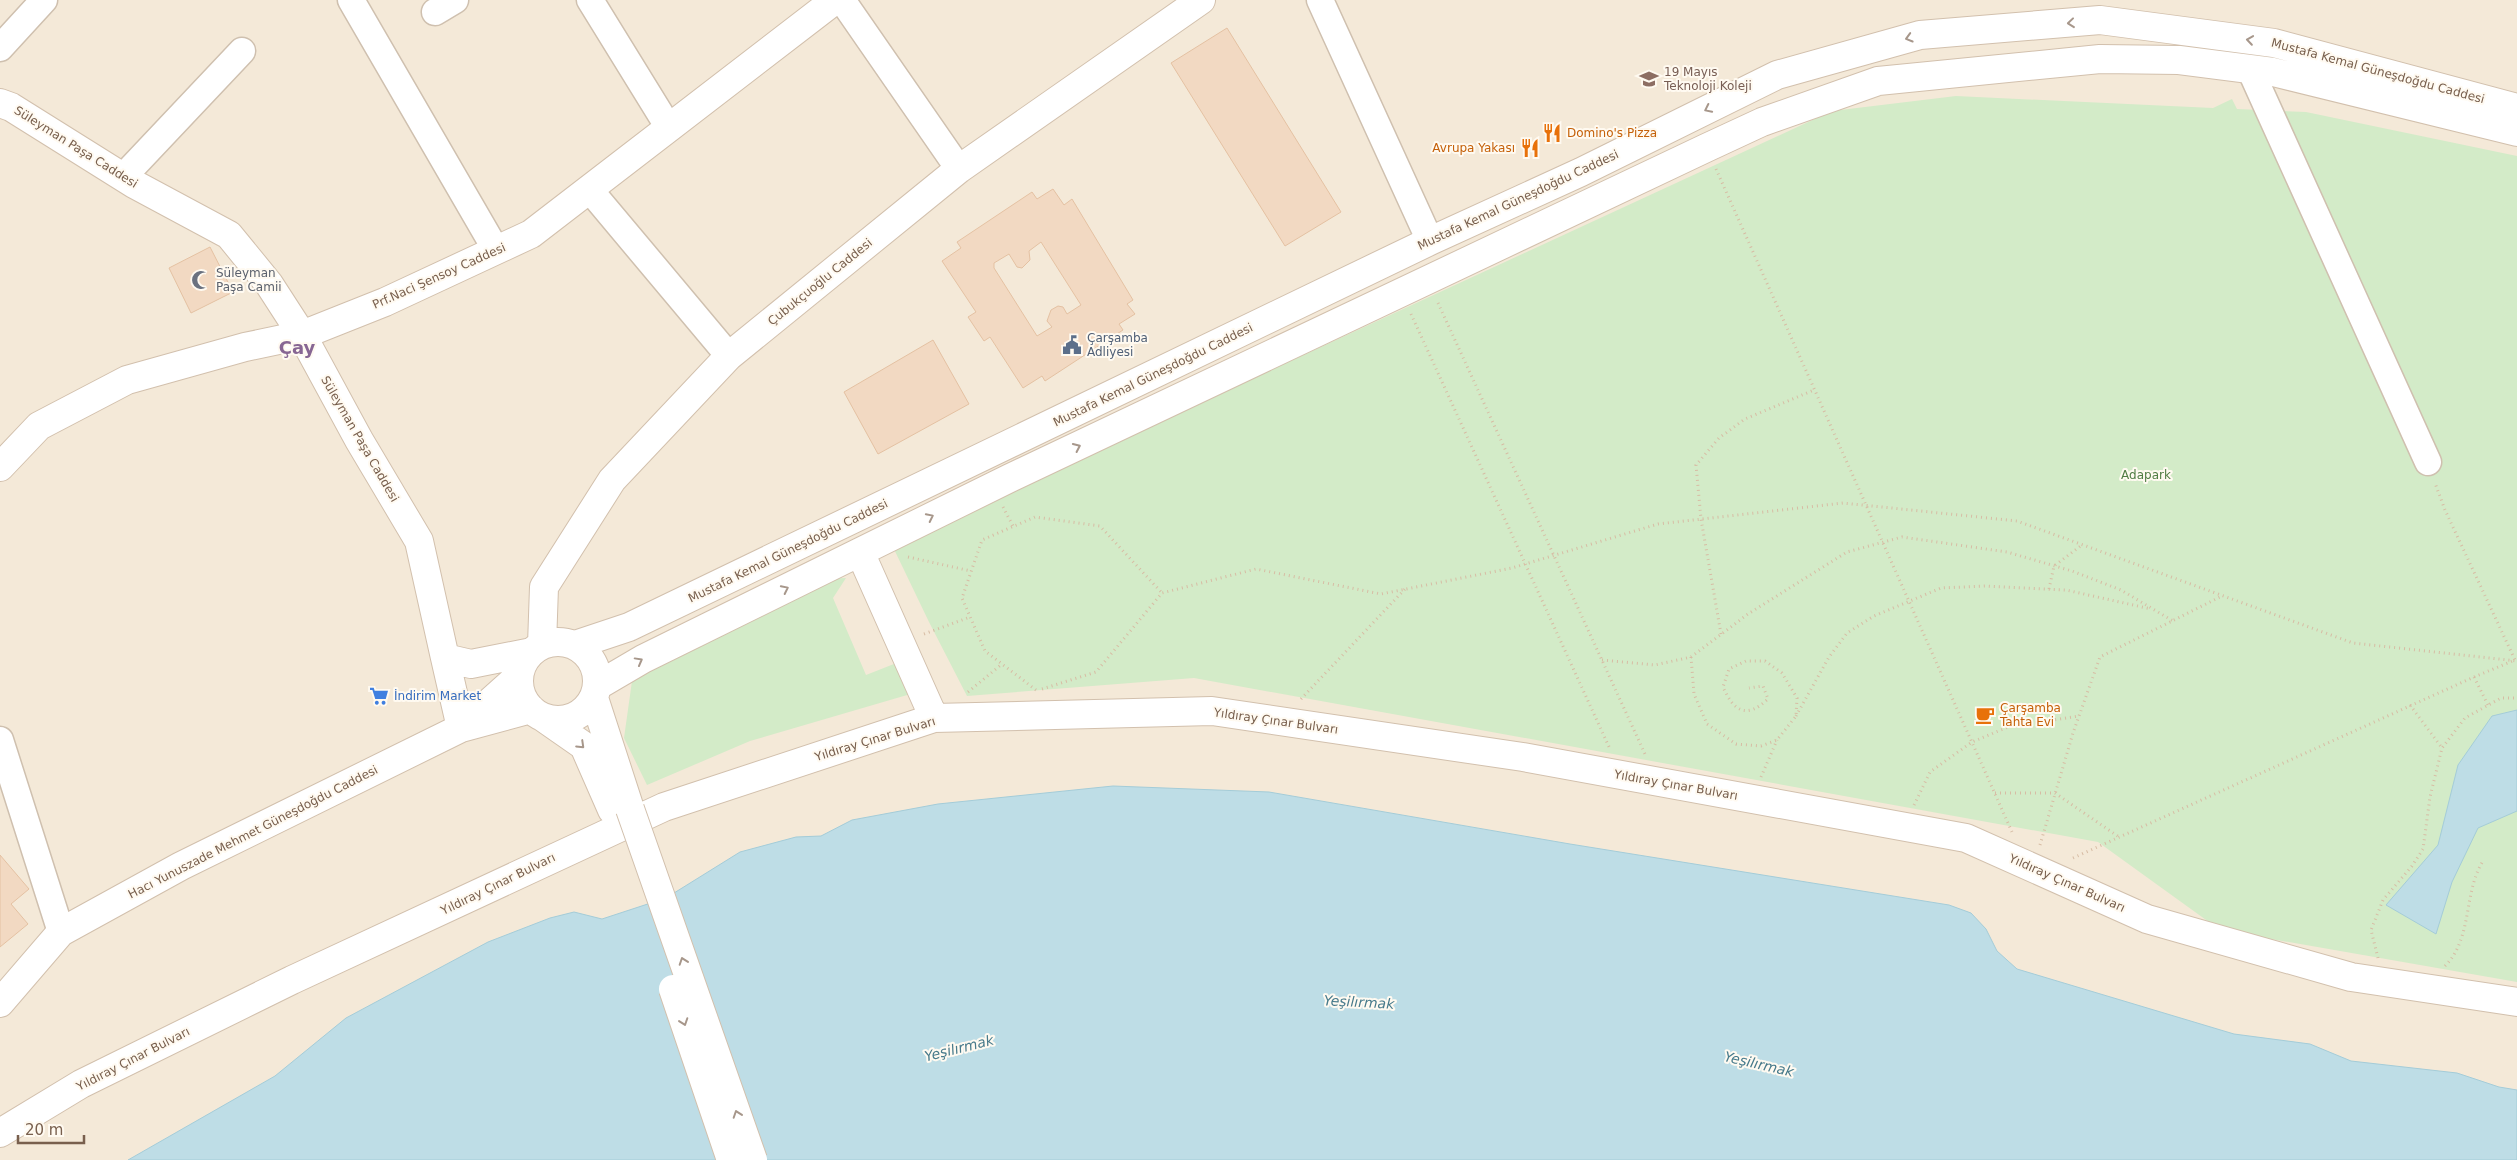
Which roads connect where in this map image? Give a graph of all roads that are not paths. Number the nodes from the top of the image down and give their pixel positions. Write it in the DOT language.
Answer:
graph roads {
  1 [pos="44,0"];
  2 [pos="351,0"];
  3 [pos="590,0"];
  4 [pos="835,0"];
  5 [pos="842,0"];
  6 [pos="1201,0"];
  7 [pos="1320,0"];
  8 [pos="2100,10"];
  9 [pos="0,48"];
  10 [pos="242,51"];
  11 [pos="2100,59"];
  12 [pos="2250,69"];
  13 [pos="0,103"];
  14 [pos="2517,108"];
  15 [pos="668,128"];
  16 [pos="2517,132"];
  17 [pos="959,169"];
  18 [pos="123,177"];
  19 [pos="589,189"];
  20 [pos="1430,241"];
  21 [pos="496,250"];
  22 [pos="302,335"];
  23 [pos="729,356"];
  24 [pos="2428,462"];
  25 [pos="0,467"];
  26 [pos="860,552"];
  27 [pos="575,646"];
  28 [pos="537,649"];
  29 [pos="445,658"];
  30 [pos="519,676"];
  31 [pos="595,692"];
  32 [pos="536,713"];
  33 [pos="934,718"];
  34 [pos="461,728"];
  35 [pos="0,740"];
  36 [pos="621,809"];
  37 [pos="61,932"];
  38 [pos="2517,1002"];
  39 [pos="0,1003"];
  40 [pos="0,1134"];
  41 [pos="731,1160"];
  42 [pos="753,1160"];
  1 -- 9 [label="street"];
  2 -- 21 [label="street"];
  3 -- 15 [label="street"];
  4 -- 15 [label="main road, Prf.Naci Şensoy Caddesi"];
  5 -- 17 [label="street"];
  6 -- 17 [label="main road, Çubukçuoğlu Caddesi"];
  7 -- 20 [label="street"];
  8 -- 11 [label="main road"];
  14 -- 8 [label="main road, Mustafa Kemal Güneşdoğdu Caddesi, one-way"];
  8 -- 20 [label="main road, Mustafa Kemal Güneşdoğdu Caddesi, one-way"];
  10 -- 18 [label="street"];
  11 -- 12 [label="main road, Mustafa Kemal Güneşdoğdu Caddesi"];
  26 -- 11 [label="main road, Mustafa Kemal Güneşdoğdu Caddesi, one-way"];
  12 -- 16 [label="main road, Mustafa Kemal Güneşdoğdu Caddesi"];
  12 -- 24 [label="street"];
  13 -- 18 [label="main road, Süleyman Paşa Caddesi"];
  15 -- 19 [label="main road, Prf.Naci Şensoy Caddesi"];
  17 -- 23 [label="main road, Çubukçuoğlu Caddesi"];
  18 -- 22 [label="main road, Süleyman Paşa Caddesi"];
  19 -- 21 [label="main road, Prf.Naci Şensoy Caddesi"];
  19 -- 23 [label="street"];
  20 -- 27 [label="main road, Mustafa Kemal Güneşdoğdu Caddesi"];
  21 -- 22 [label="main road, Prf.Naci Şensoy Caddesi"];
  22 -- 25 [label="main road, Prf.Naci Şensoy Caddesi"];
  22 -- 29 [label="main road, Süleyman Paşa Caddesi"];
  23 -- 28 [label="main road, Çubukçuoğlu Caddesi"];
  31 -- 26 [label="main road, Mustafa Kemal Güneşdoğdu Caddesi, one-way"];
  26 -- 33 [label="main road"];
  27 -- 28 [label="main road"];
  27 -- 31 [label="main road"];
  28 -- 29 [label="main road"];
  28 -- 30 [label="main road"];
  29 -- 34 [label="main road, Süleyman Paşa Caddesi"];
  30 -- 32 [label="main road"];
  30 -- 34 [label="main road, Hacı Yunuszade Mehmet Güneşdoğdu Caddesi"];
  31 -- 32 [label="main road"];
  31 -- 36 [label="main road"];
  32 -- 34 [label="main road"];
  32 -- 36 [label="main road, one-way"];
  33 -- 38 [label="main road, Yıldıray Çınar Bulvarı"];
  33 -- 40 [label="main road, Yıldıray Çınar Bulvarı"];
  34 -- 37 [label="main road, Hacı Yunuszade Mehmet Güneşdoğdu Caddesi"];
  35 -- 37 [label="street"];
  36 -- 41 [label="main road, one-way, bridge"];
  42 -- 36 [label="main road, one-way, bridge"];
  37 -- 39 [label="main road, Hacı Yunuszade Mehmet Güneşdoğdu Caddesi"];
}
